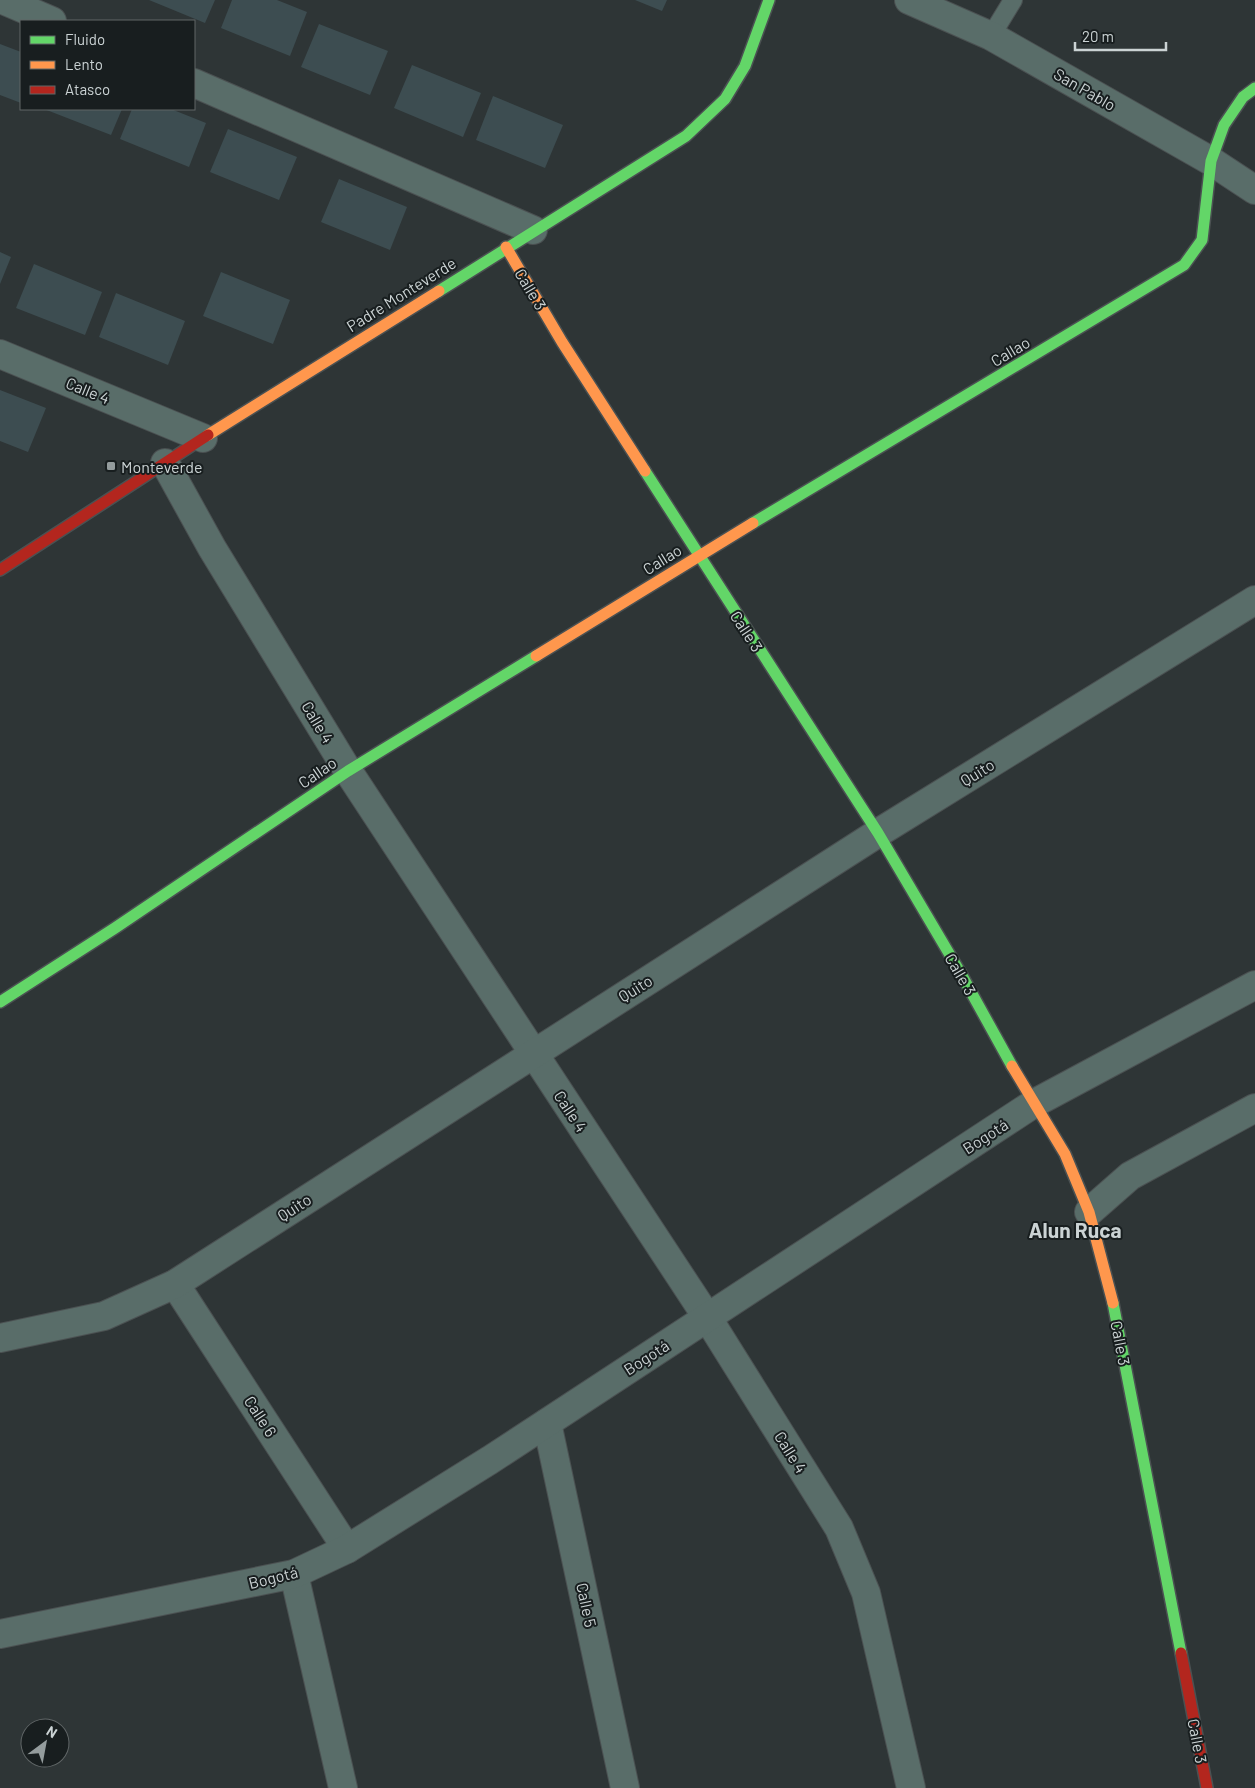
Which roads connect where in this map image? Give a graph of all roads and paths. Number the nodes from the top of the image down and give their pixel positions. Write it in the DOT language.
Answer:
graph roads {
  1 [pos="3,0"];
  2 [pos="769,0"];
  3 [pos="908,0"];
  4 [pos="1013,0"];
  5 [pos="50,20"];
  6 [pos="991,36"];
  7 [pos="195,83"];
  8 [pos="1255,88"];
  9 [pos="1211,161"];
  10 [pos="1255,190"];
  11 [pos="533,230"];
  12 [pos="506,247"];
  13 [pos="0,354"];
  14 [pos="203,438"];
  15 [pos="165,463"];
  16 [pos="699,556"];
  17 [pos="0,570"];
  18 [pos="1255,600"];
  19 [pos="348,771"];
  20 [pos="878,833"];
  21 [pos="1255,985"];
  22 [pos="0,1002"];
  23 [pos="533,1052"];
  24 [pos="1034,1104"];
  25 [pos="1255,1108"];
  26 [pos="1089,1212"];
  27 [pos="175,1284"];
  28 [pos="707,1317"];
  29 [pos="0,1338"];
  30 [pos="547,1422"];
  31 [pos="347,1549"];
  32 [pos="294,1574"];
  33 [pos="0,1634"];
  34 [pos="343,1788"];
  35 [pos="625,1788"];
  36 [pos="911,1788"];
  37 [pos="1207,1788"];
  1 -- 5 [label="street"];
  2 -- 11 [label="street, Padre Monteverde"];
  3 -- 6 [label="street, San Pablo"];
  4 -- 6 [label="lane"];
  6 -- 9 [label="street, San Pablo"];
  7 -- 11 [label="street"];
  8 -- 9 [label="street, Callao"];
  9 -- 10 [label="street, San Pablo"];
  9 -- 16 [label="street, Callao"];
  11 -- 12 [label="street, Padre Monteverde"];
  12 -- 14 [label="street, Padre Monteverde"];
  12 -- 16 [label="street, Calle 3"];
  13 -- 14 [label="street, Calle 4"];
  14 -- 15 [label="street, Padre Monteverde"];
  15 -- 17 [label="street, Padre Monteverde"];
  15 -- 19 [label="street, Calle 4"];
  16 -- 19 [label="street, Callao"];
  16 -- 20 [label="street, Calle 3"];
  18 -- 20 [label="street, Quito"];
  19 -- 22 [label="street, Callao"];
  19 -- 23 [label="street, Calle 4"];
  20 -- 23 [label="street, Quito"];
  20 -- 24 [label="street, Calle 3"];
  21 -- 24 [label="street, Bogotá"];
  23 -- 27 [label="street, Quito"];
  23 -- 28 [label="street, Calle 4"];
  24 -- 26 [label="street, Calle 3"];
  24 -- 28 [label="street, Bogotá"];
  25 -- 26 [label="street"];
  26 -- 37 [label="street, Calle 3"];
  27 -- 29 [label="street, Quito"];
  27 -- 31 [label="street, Calle 6"];
  28 -- 30 [label="street, Bogotá"];
  28 -- 36 [label="street, Calle 4"];
  30 -- 31 [label="street, Bogotá"];
  30 -- 35 [label="street, Calle 5"];
  31 -- 32 [label="street, Bogotá"];
  32 -- 33 [label="street, Bogotá"];
  32 -- 34 [label="street"];
}
